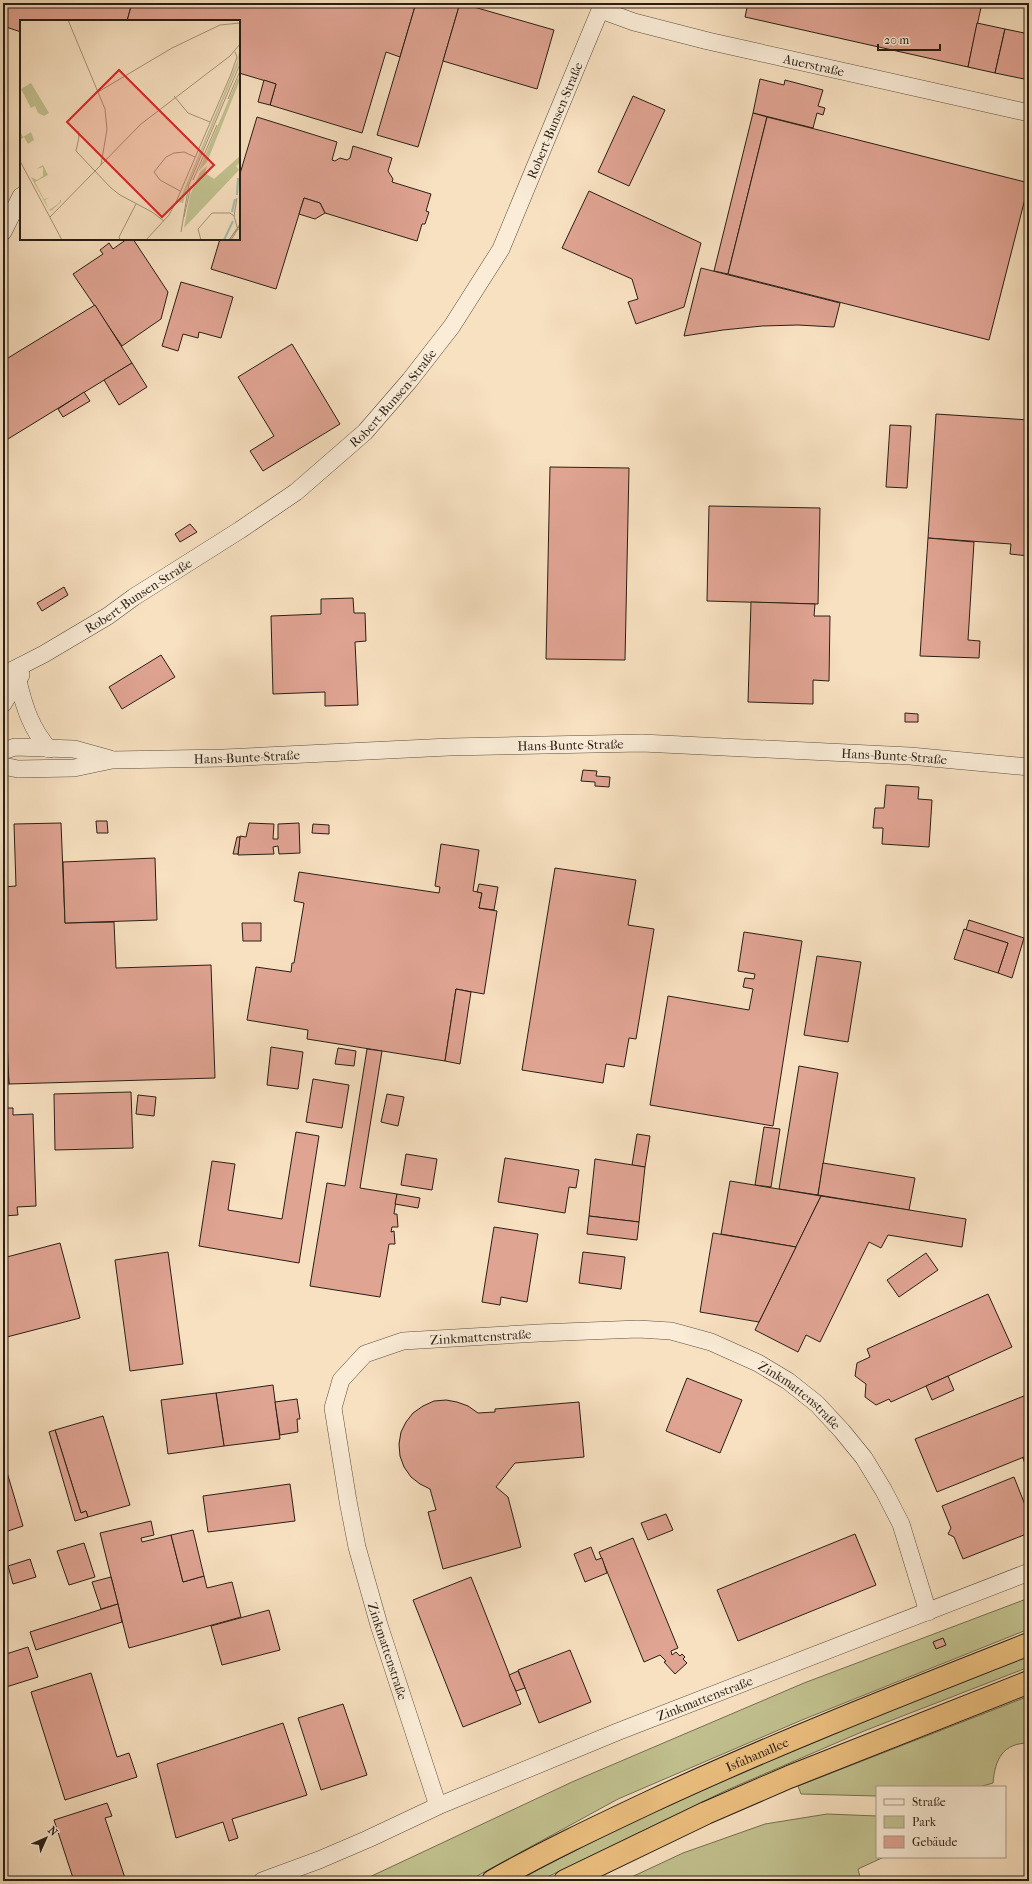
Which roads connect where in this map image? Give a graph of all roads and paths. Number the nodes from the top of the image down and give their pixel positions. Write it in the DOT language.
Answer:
graph roads {
  1 [pos="602,6"];
  2 [pos="1029,113"];
  3 [pos="20,198"];
  4 [pos="3,232"];
  5 [pos="11,678"];
  6 [pos="3,704"];
  7 [pos="49,749"];
  8 [pos="3,752"];
  9 [pos="112,760"];
  10 [pos="3,766"];
  11 [pos="1029,767"];
  12 [pos="1029,1572"];
  13 [pos="928,1612"];
  14 [pos="1029,1644"];
  15 [pos="1029,1682"];
  16 [pos="438,1806"];
  17 [pos="262,1881"];
  18 [pos="493,1881"];
  19 [pos="565,1881"];
  1 -- 2 [label="street, Auerstraße"];
  1 -- 5 [label="street, Robert-Bunsen-Straße"];
  3 -- 4 [label="street"];
  5 -- 6 [label="street, Robert-Bunsen-Straße"];
  5 -- 7 [label="street"];
  7 -- 8 [label="street, Hans-Bunte-Straße"];
  7 -- 9 [label="street, Hans-Bunte-Straße"];
  9 -- 10 [label="street, Hans-Bunte-Straße"];
  9 -- 11 [label="street, Hans-Bunte-Straße"];
  12 -- 13 [label="street, Zinkmattenstraße"];
  13 -- 16 [label="street, Zinkmattenstraße"];
  13 -- 16 [label="street, Zinkmattenstraße"];
  14 -- 18 [label="highway, Isfahanallee"];
  15 -- 19 [label="highway"];
  16 -- 17 [label="street, Zinkmattenstraße"];
}
